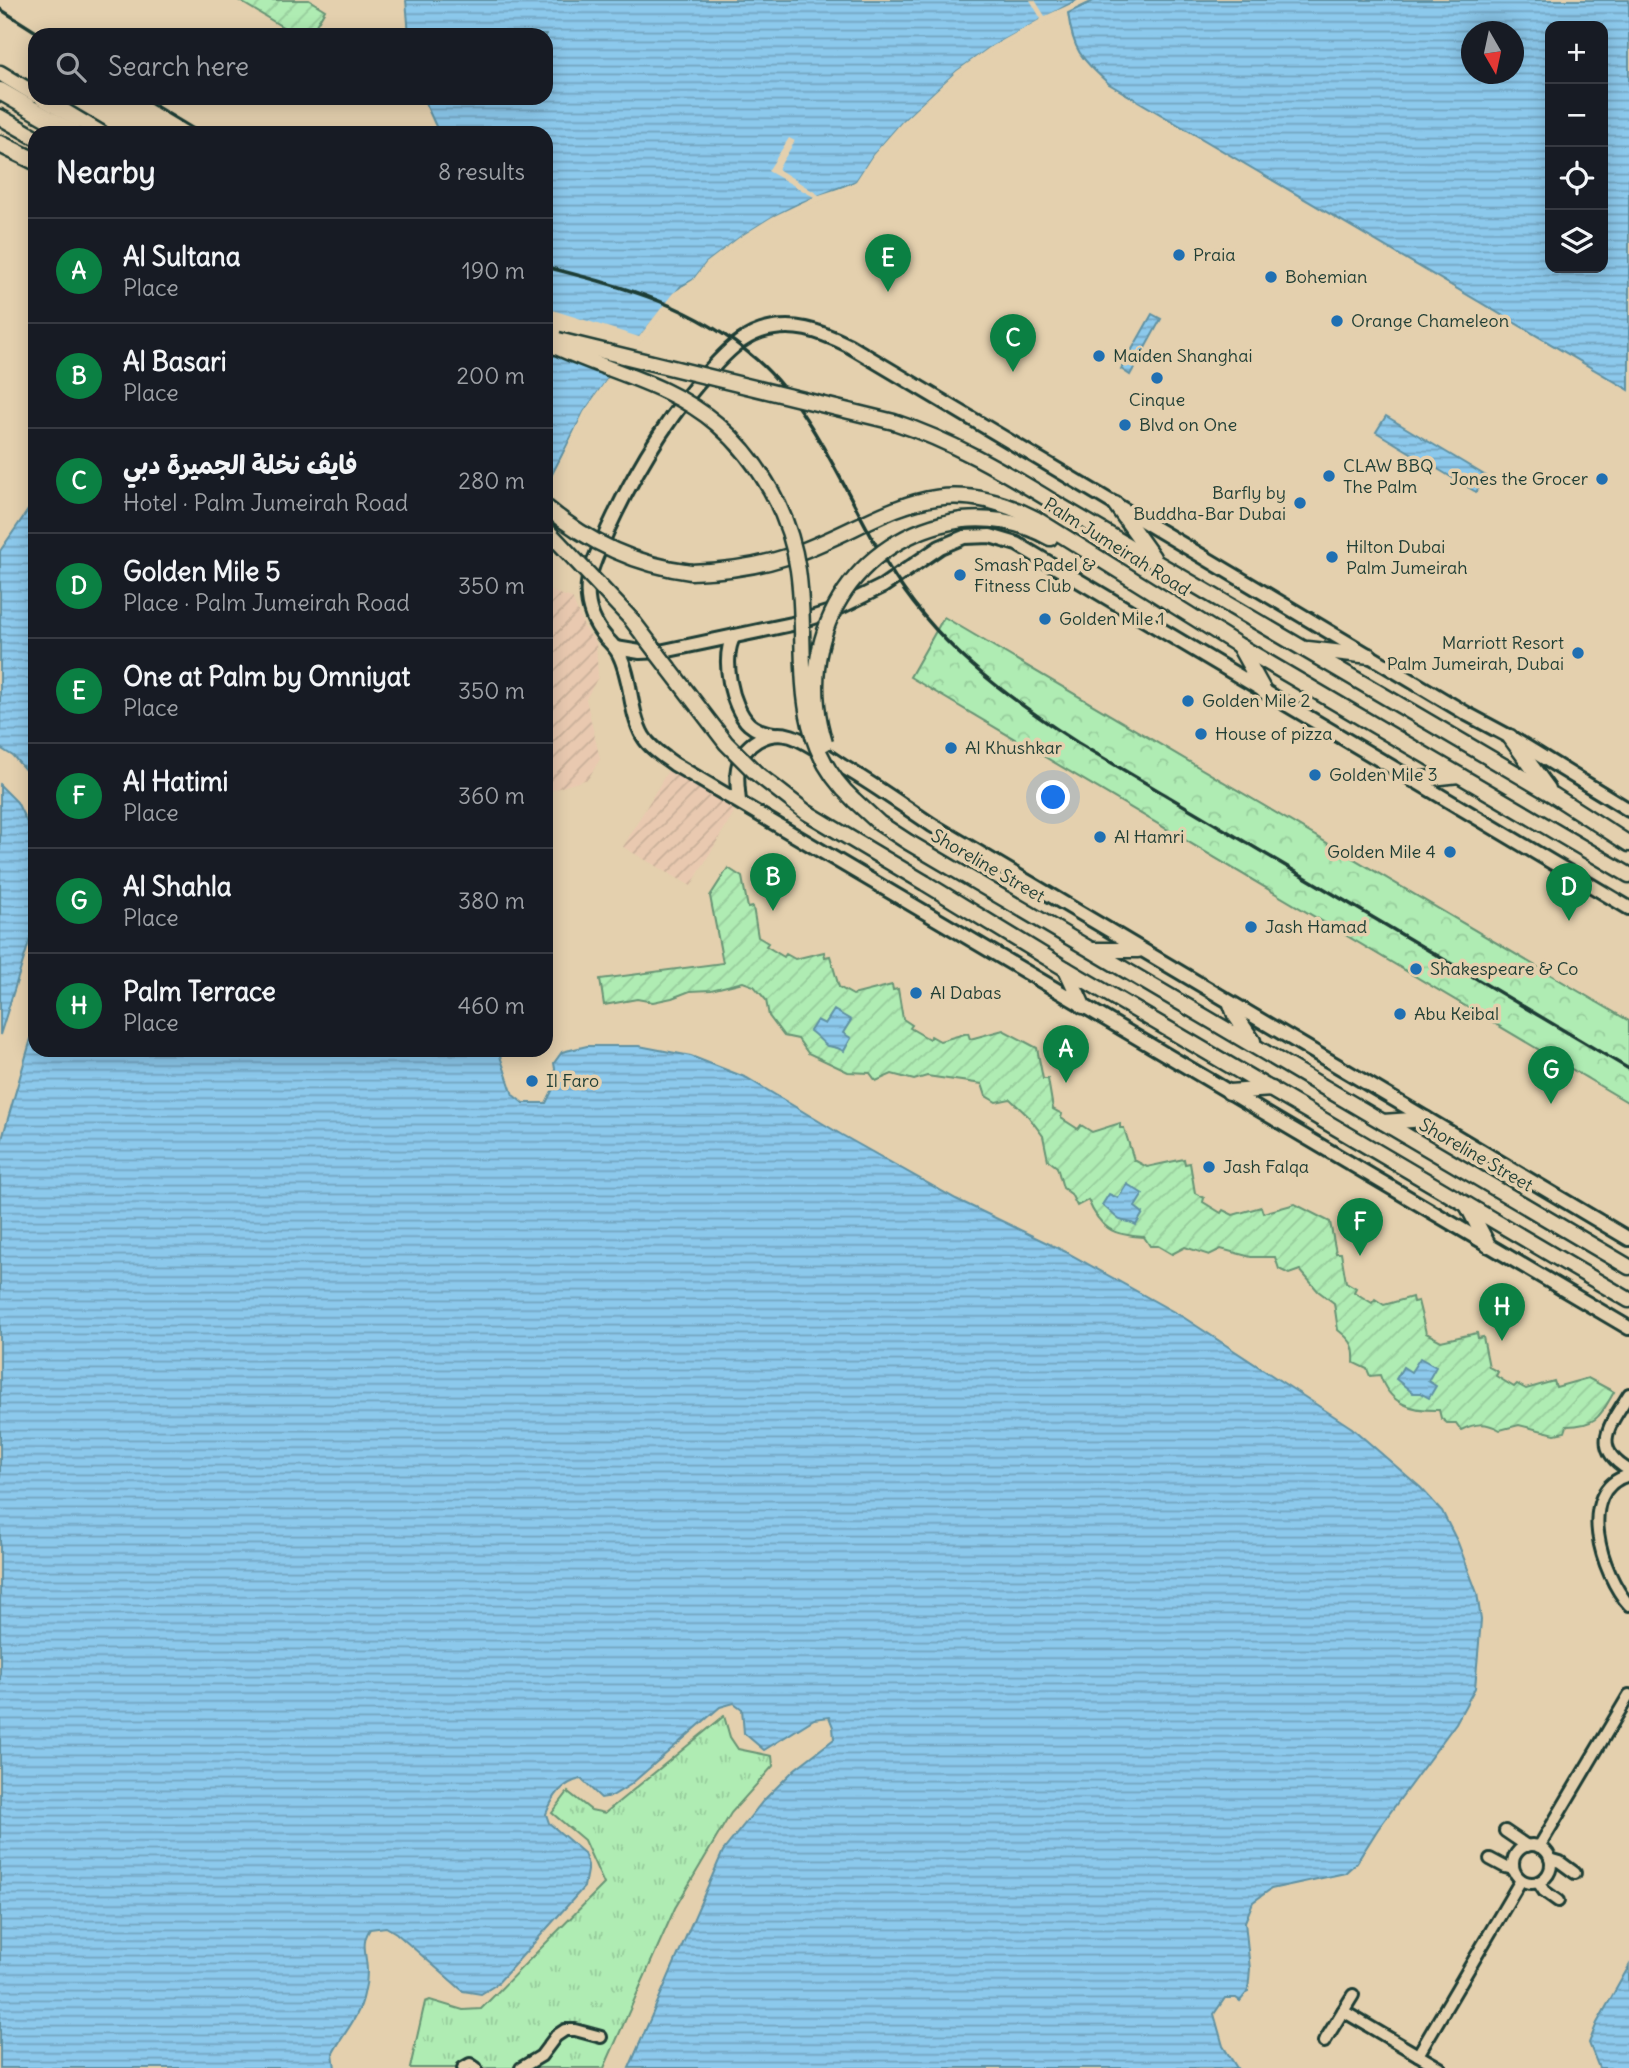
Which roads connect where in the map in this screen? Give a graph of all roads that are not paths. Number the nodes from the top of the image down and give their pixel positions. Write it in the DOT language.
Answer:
graph roads {
  1 [pos="0,73"];
  2 [pos="28,90"];
  3 [pos="0,91"];
  4 [pos="55,105"];
  5 [pos="0,117"];
  6 [pos="61,126"];
  7 [pos="89,126"];
  8 [pos="28,133"];
  9 [pos="0,144"];
  10 [pos="28,158"];
  11 [pos="553,341"];
  12 [pos="553,342"];
  13 [pos="1115,504"];
  14 [pos="553,512"];
  15 [pos="553,536"];
  16 [pos="1156,561"];
  17 [pos="1108,564"];
  18 [pos="734,636"];
  19 [pos="1238,645"];
  20 [pos="615,648"];
  21 [pos="1302,648"];
  22 [pos="1370,656"];
  23 [pos="1264,691"];
  24 [pos="778,735"];
  25 [pos="1510,737"];
  26 [pos="1460,775"];
  27 [pos="1414,780"];
  28 [pos="1553,795"];
  29 [pos="854,800"];
  30 [pos="739,801"];
  31 [pos="1629,810"];
  32 [pos="1629,844"];
  33 [pos="1623,871"];
  34 [pos="1629,888"];
  35 [pos="1629,908"];
  36 [pos="1093,950"];
  37 [pos="1138,950"];
  38 [pos="1066,969"];
  39 [pos="1231,1004"];
  40 [pos="1083,1006"];
  41 [pos="1256,1045"];
  42 [pos="1272,1089"];
  43 [pos="1229,1092"];
  44 [pos="1426,1119"];
  45 [pos="1383,1122"];
  46 [pos="1466,1203"];
  47 [pos="1629,1239"];
  48 [pos="1488,1245"];
  49 [pos="1629,1267"];
  50 [pos="1629,1300"];
  51 [pos="1629,1328"];
  52 [pos="1629,1394"];
  53 [pos="1629,1470"];
  54 [pos="1629,1475"];
  55 [pos="1629,1605"];
  56 [pos="1629,1695"];
  57 [pos="1505,1831"];
  58 [pos="1527,1846"];
  59 [pos="1539,1847"];
  60 [pos="1490,1858"];
  61 [pos="1550,1859"];
  62 [pos="1513,1869"];
  63 [pos="1575,1872"];
  64 [pos="1521,1880"];
  65 [pos="1538,1882"];
  66 [pos="1558,1901"];
  67 [pos="1353,1995"];
  68 [pos="1343,2011"];
  69 [pos="601,2037"];
  70 [pos="1324,2042"];
  71 [pos="1418,2055"];
  72 [pos="463,2068"];
  73 [pos="476,2068"];
  74 [pos="521,2068"];
  75 [pos="1440,2068"];
  1 -- 2 [label="main road"];
  3 -- 6 [label="main road"];
  4 -- 7 [label="main road"];
  5 -- 8 [label="main road"];
  9 -- 10 [label="main road"];
  11 -- 16 [label="main road, Palm Jumeirah Road, bridge"];
  12 -- 29 [label="main road, Shoreline Street, bridge"];
  13 -- 16 [label="main road"];
  13 -- 20 [label="street"];
  13 -- 22 [label="street"];
  14 -- 17 [label="main road, Palm Jumeirah Road, bridge"];
  15 -- 38 [label="main road, bridge"];
  16 -- 21 [label="main road, Palm Jumeirah Road"];
  17 -- 19 [label="main road, Palm Jumeirah Road"];
  17 -- 29 [label="main road, bridge"];
  18 -- 20 [label="street"];
  18 -- 23 [label="street"];
  18 -- 24 [label="street"];
  19 -- 23 [label="main road"];
  19 -- 26 [label="main road, Palm Jumeirah Road"];
  20 -- 30 [label="street"];
  21 -- 22 [label="main road"];
  21 -- 28 [label="main road, Palm Jumeirah Road"];
  22 -- 25 [label="street"];
  23 -- 27 [label="street"];
  24 -- 30 [label="street"];
  24 -- 37 [label="street"];
  25 -- 28 [label="main road"];
  25 -- 31 [label="street"];
  26 -- 27 [label="main road"];
  26 -- 33 [label="main road, Palm Jumeirah Road"];
  27 -- 35 [label="street"];
  28 -- 32 [label="main road, Palm Jumeirah Road"];
  29 -- 36 [label="main road, Shoreline Street"];
  30 -- 40 [label="street"];
  33 -- 34 [label="main road"];
  36 -- 37 [label="main road"];
  36 -- 41 [label="main road, Shoreline Street"];
  37 -- 39 [label="street"];
  38 -- 40 [label="main road"];
  38 -- 42 [label="main road"];
  39 -- 41 [label="main road"];
  39 -- 44 [label="street"];
  40 -- 43 [label="street"];
  41 -- 45 [label="main road, Shoreline Street"];
  42 -- 43 [label="main road"];
  42 -- 46 [label="main road"];
  43 -- 48 [label="street"];
  44 -- 45 [label="main road"];
  44 -- 47 [label="street"];
  45 -- 49 [label="main road, Shoreline Street"];
  46 -- 48 [label="main road"];
  46 -- 50 [label="main road"];
  48 -- 51 [label="street"];
  52 -- 53 [label="street"];
  54 -- 55 [label="street"];
  56 -- 59 [label="street"];
  57 -- 58 [label="street"];
  58 -- 59 [label="street"];
  58 -- 62 [label="street"];
  59 -- 61 [label="street"];
  60 -- 62 [label="street"];
  61 -- 63 [label="street"];
  61 -- 65 [label="street"];
  62 -- 64 [label="street"];
  64 -- 65 [label="street"];
  64 -- 71 [label="street"];
  65 -- 66 [label="street"];
  67 -- 68 [label="street"];
  68 -- 70 [label="street"];
  68 -- 71 [label="street"];
  69 -- 74 [label="street"];
  71 -- 75 [label="street"];
  72 -- 73 [label="street"];
}
